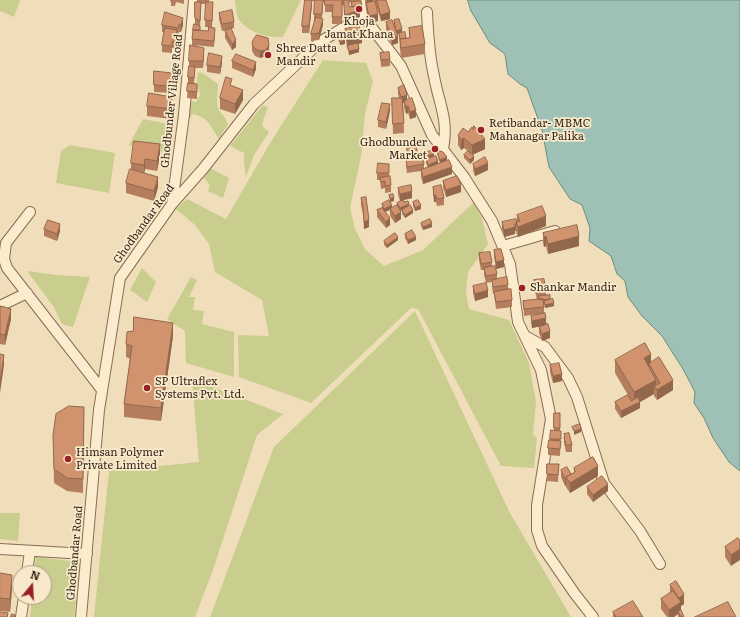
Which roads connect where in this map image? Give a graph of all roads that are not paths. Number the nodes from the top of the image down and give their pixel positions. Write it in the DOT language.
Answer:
graph roads {
  1 [pos="194,0"];
  2 [pos="363,0"];
  3 [pos="427,12"];
  4 [pos="363,16"];
  5 [pos="443,149"];
  6 [pos="172,204"];
  7 [pos="30,212"];
  8 [pos="566,228"];
  9 [pos="503,246"];
  10 [pos="27,294"];
  11 [pos="0,306"];
  12 [pos="525,336"];
  13 [pos="102,390"];
  14 [pos="0,549"];
  15 [pos="30,551"];
  16 [pos="87,554"];
  17 [pos="660,564"];
  18 [pos="28,565"];
  19 [pos="23,605"];
  20 [pos="21,617"];
  21 [pos="81,617"];
  22 [pos="593,617"];
  1 -- 6 [label="street, Ghodbunder Village Road"];
  2 -- 4 [label="street"];
  3 -- 5 [label="street"];
  4 -- 5 [label="street"];
  4 -- 6 [label="street, Ghodbandar Road"];
  5 -- 9 [label="street"];
  6 -- 13 [label="street, Ghodbandar Road"];
  7 -- 10 [label="street"];
  8 -- 9 [label="street"];
  9 -- 12 [label="street"];
  10 -- 11 [label="street"];
  10 -- 13 [label="street"];
  12 -- 17 [label="street"];
  12 -- 22 [label="street"];
  13 -- 16 [label="street, Ghodbandar Road"];
  14 -- 15 [label="street"];
  15 -- 16 [label="street"];
  15 -- 18 [label="street"];
  16 -- 21 [label="street, Ghodbandar Road"];
  19 -- 20 [label="street"];
}
